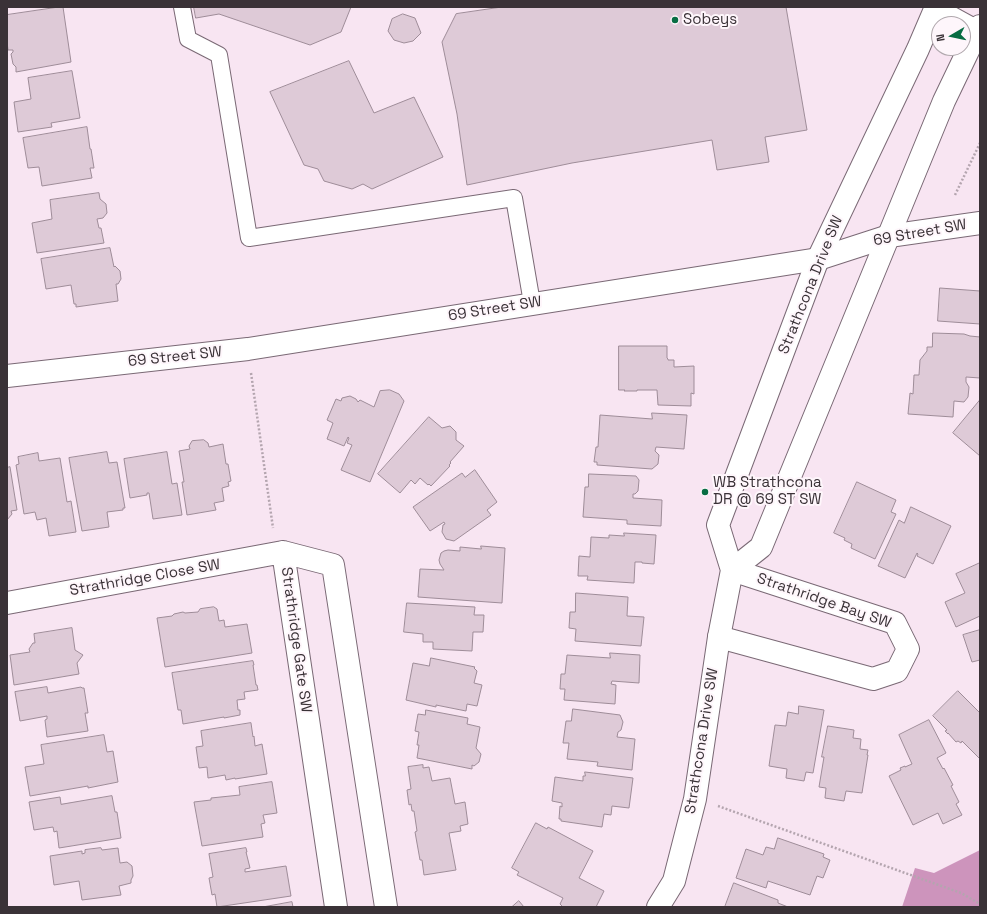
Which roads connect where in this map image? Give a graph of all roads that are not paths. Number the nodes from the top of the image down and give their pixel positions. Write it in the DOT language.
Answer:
graph roads {
  1 [pos="182,7"];
  2 [pos="937,7"];
  3 [pos="980,29"];
  4 [pos="980,223"];
  5 [pos="889,236"];
  6 [pos="818,259"];
  7 [pos="532,304"];
  8 [pos="7,376"];
  9 [pos="283,552"];
  10 [pos="732,570"];
  11 [pos="7,603"];
  12 [pos="719,637"];
  13 [pos="336,907"];
  14 [pos="386,907"];
  15 [pos="658,907"];
  1 -- 7 [label="lane"];
  2 -- 3 [label="lane"];
  2 -- 6 [label="street, Strathcona Drive SW"];
  3 -- 5 [label="street"];
  4 -- 5 [label="street, 69 Street SW"];
  5 -- 6 [label="street, 69 Street SW"];
  5 -- 10 [label="street"];
  6 -- 7 [label="street, 69 Street SW"];
  6 -- 10 [label="street, Strathcona Drive SW"];
  7 -- 8 [label="street, 69 Street SW"];
  9 -- 11 [label="street, Strathridge Close SW"];
  9 -- 13 [label="street, Strathridge Gate SW"];
  9 -- 14 [label="street, Strathridge Gate SW"];
  10 -- 12 [label="street, Strathcona Drive SW"];
  10 -- 12 [label="street, Strathridge Bay SW"];
  12 -- 15 [label="street, Strathcona Drive SW"];
}
